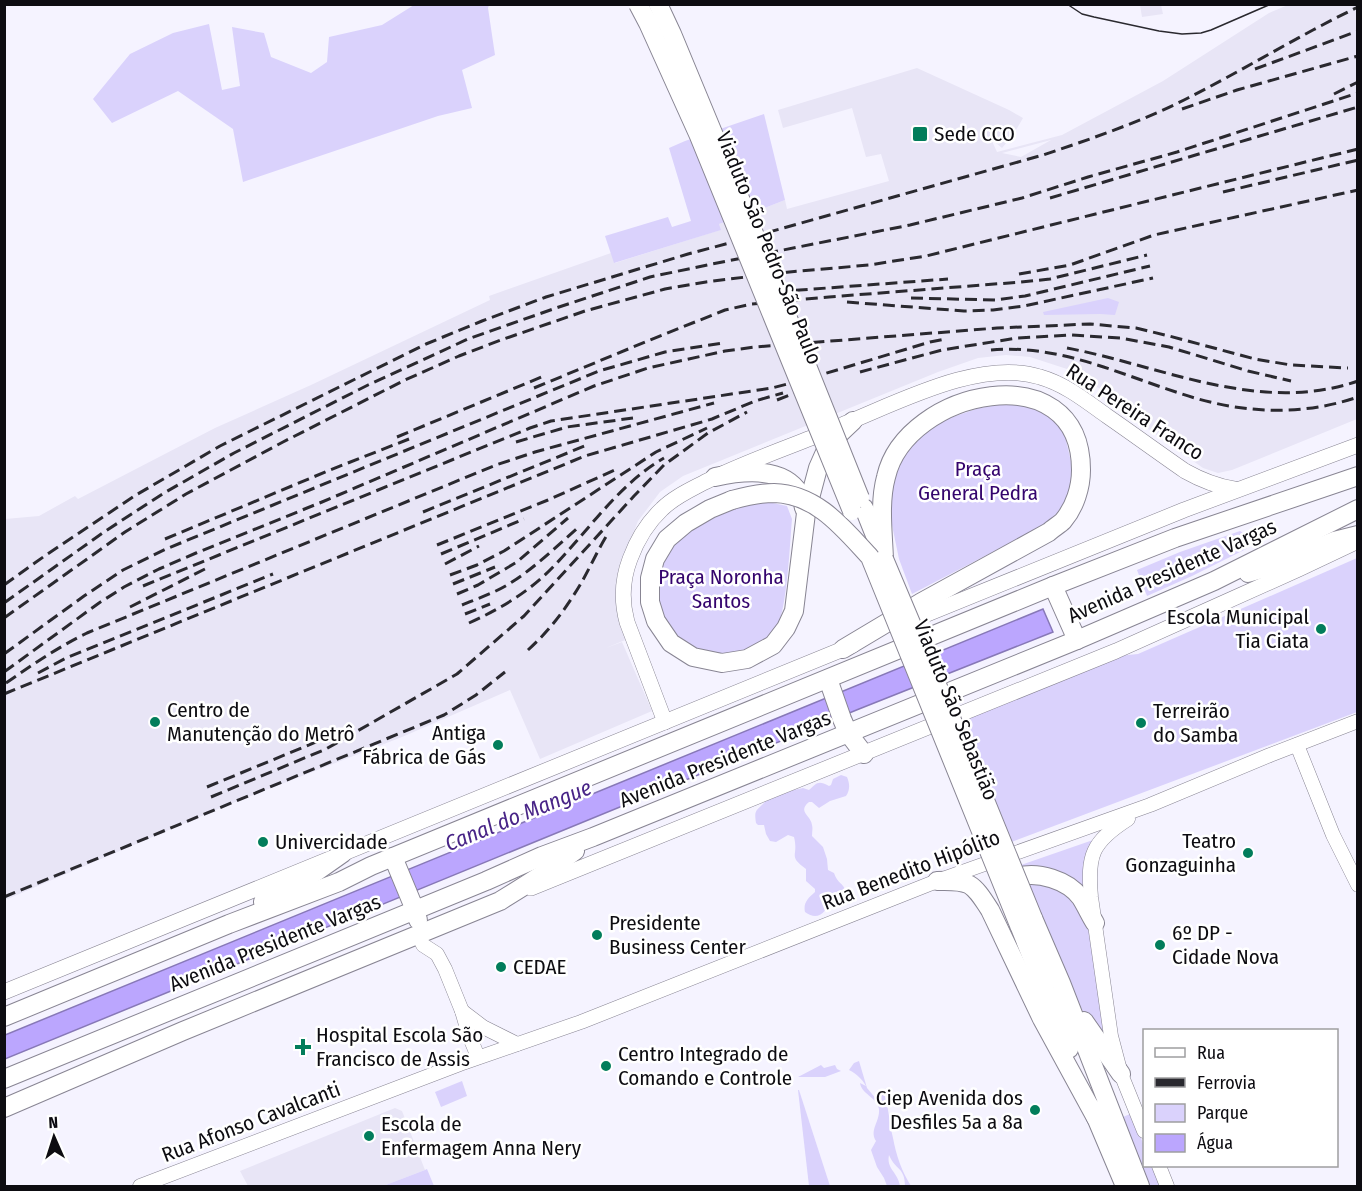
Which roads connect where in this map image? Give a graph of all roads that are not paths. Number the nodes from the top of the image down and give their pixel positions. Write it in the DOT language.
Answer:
graph roads {
  1 [pos="638,4"];
  2 [pos="658,4"];
  3 [pos="846,423"];
  4 [pos="811,438"];
  5 [pos="1358,445"];
  6 [pos="1331,454"];
  7 [pos="1358,458"];
  8 [pos="1358,476"];
  9 [pos="715,477"];
  10 [pos="1237,490"];
  11 [pos="1358,509"];
  12 [pos="858,510"];
  13 [pos="806,513"];
  14 [pos="1358,534"];
  15 [pos="1358,541"];
  16 [pos="877,558"];
  17 [pos="1214,581"];
  18 [pos="1053,586"];
  19 [pos="1077,640"];
  20 [pos="843,649"];
  21 [pos="831,686"];
  22 [pos="1358,721"];
  23 [pos="665,722"];
  24 [pos="845,726"];
  25 [pos="1297,745"];
  26 [pos="864,754"];
  27 [pos="1150,805"];
  28 [pos="593,837"];
  29 [pos="343,853"];
  30 [pos="396,864"];
  31 [pos="937,881"];
  32 [pos="1358,885"];
  33 [pos="500,901"];
  34 [pos="412,903"];
  35 [pos="990,910"];
  36 [pos="1026,922"];
  37 [pos="1095,923"];
  38 [pos="229,924"];
  39 [pos="418,934"];
  40 [pos="1061,983"];
  41 [pos="4,992"];
  42 [pos="208,995"];
  43 [pos="462,1011"];
  44 [pos="4,1017"];
  45 [pos="183,1031"];
  46 [pos="517,1044"];
  47 [pos="478,1058"];
  48 [pos="1121,1074"];
  49 [pos="82,1075"];
  50 [pos="4,1079"];
  51 [pos="4,1089"];
  52 [pos="4,1108"];
  53 [pos="1096,1118"];
  54 [pos="1143,1129"];
  55 [pos="1159,1167"];
  56 [pos="140,1186"];
  57 [pos="1125,1186"];
  58 [pos="1140,1186"];
  59 [pos="1167,1186"];
  1 -- 12 [label="main road, Viaduto São Pedro-São Paulo, bridge"];
  2 -- 12 [label="main road, Viaduto São Pedro-São Paulo, bridge"];
  3 -- 10 [label="main road, Rua Pereira Franco"];
  3 -- 13 [label="main road"];
  4 -- 9 [label="main road"];
  5 -- 6 [label="main road"];
  6 -- 7 [label="main road"];
  6 -- 10 [label="main road"];
  8 -- 18 [label="main road, Avenida Presidente Vargas"];
  9 -- 13 [label="main road"];
  9 -- 23 [label="main road"];
  10 -- 20 [label="main road"];
  11 -- 17 [label="main road, Avenida Presidente Vargas"];
  12 -- 16 [label="main road, Viaduto São Sebastião, bridge"];
  13 -- 16 [label="main road, bridge"];
  14 -- 17 [label="main road"];
  15 -- 26 [label="main road"];
  16 -- 20 [label="main road"];
  16 -- 36 [label="main road, Viaduto São Sebastião, bridge"];
  17 -- 19 [label="main road, Avenida Presidente Vargas"];
  18 -- 19 [label="main road"];
  18 -- 21 [label="main road, Avenida Presidente Vargas"];
  19 -- 24 [label="main road, Avenida Presidente Vargas"];
  20 -- 23 [label="main road"];
  21 -- 24 [label="main road"];
  21 -- 30 [label="main road, Avenida Presidente Vargas"];
  22 -- 25 [label="street, Rua Benedito Hipólito"];
  23 -- 29 [label="main road"];
  24 -- 26 [label="main road"];
  24 -- 28 [label="main road, Avenida Presidente Vargas"];
  25 -- 27 [label="street, Rua Benedito Hipólito"];
  25 -- 32 [label="street"];
  26 -- 33 [label="main road"];
  27 -- 31 [label="street, Rua Benedito Hipólito"];
  27 -- 37 [label="street"];
  28 -- 33 [label="main road"];
  28 -- 34 [label="main road, Avenida Presidente Vargas"];
  29 -- 38 [label="main road"];
  29 -- 41 [label="main road"];
  30 -- 34 [label="main road"];
  30 -- 38 [label="main road, Avenida Presidente Vargas"];
  31 -- 35 [label="main road"];
  31 -- 46 [label="street, Rua Benedito Hipólito"];
  33 -- 39 [label="main road"];
  34 -- 39 [label="main road"];
  34 -- 42 [label="main road, Avenida Presidente Vargas"];
  35 -- 37 [label="main road"];
  35 -- 53 [label="main road"];
  36 -- 40 [label="main road"];
  36 -- 53 [label="main road"];
  37 -- 48 [label="street"];
  38 -- 44 [label="main road, Avenida Presidente Vargas"];
  39 -- 43 [label="street"];
  39 -- 45 [label="main road"];
  40 -- 48 [label="main road"];
  40 -- 58 [label="main road"];
  42 -- 45 [label="main road"];
  42 -- 50 [label="main road, Avenida Presidente Vargas"];
  43 -- 46 [label="street"];
  43 -- 47 [label="street"];
  45 -- 49 [label="main road"];
  46 -- 47 [label="street, Rua Benedito Hipólito"];
  47 -- 56 [label="street, Rua Afonso Cavalcanti"];
  48 -- 54 [label="street"];
  49 -- 51 [label="main road"];
  49 -- 52 [label="main road"];
  53 -- 57 [label="main road"];
  55 -- 59 [label="street"];
}
